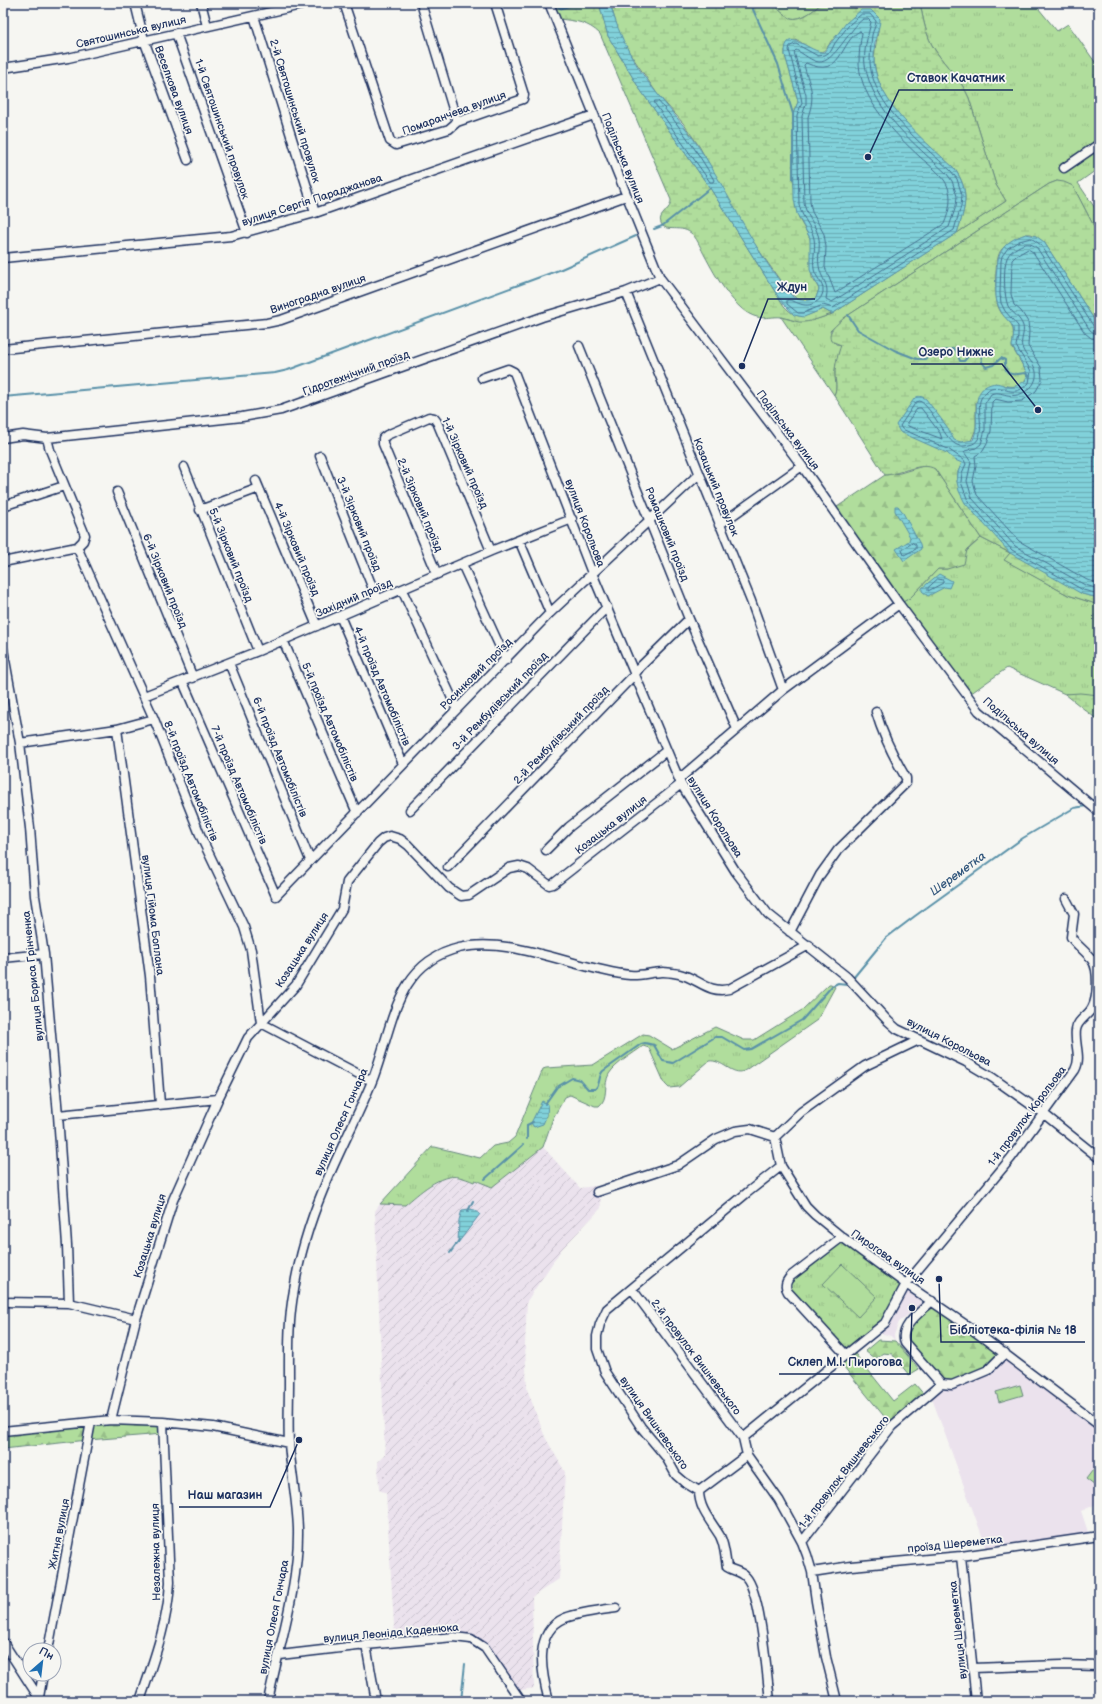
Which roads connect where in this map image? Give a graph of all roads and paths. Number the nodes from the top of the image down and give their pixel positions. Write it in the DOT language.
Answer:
graph roads {
  1 [pos="135,3"];
  2 [pos="201,3"];
  3 [pos="310,3"];
  4 [pos="344,3"];
  5 [pos="421,3"];
  6 [pos="495,3"];
  7 [pos="549,3"];
  8 [pos="277,7"];
  9 [pos="254,16"];
  10 [pos="207,26"];
  11 [pos="176,33"];
  12 [pos="144,40"];
  13 [pos="3,68"];
  14 [pos="594,115"];
  15 [pos="457,122"];
  16 [pos="1099,144"];
  17 [pos="188,160"];
  18 [pos="1064,168"];
  19 [pos="626,196"];
  20 [pos="315,213"];
  21 [pos="247,233"];
  22 [pos="3,258"];
  23 [pos="660,278"];
  24 [pos="626,292"];
  25 [pos="579,346"];
  26 [pos="3,349"];
  27 [pos="482,378"];
  28 [pos="3,438"];
  29 [pos="47,438"];
  30 [pos="383,444"];
  31 [pos="320,456"];
  32 [pos="802,466"];
  33 [pos="184,467"];
  34 [pos="698,474"];
  35 [pos="64,486"];
  36 [pos="117,492"];
  37 [pos="3,506"];
  38 [pos="200,510"];
  39 [pos="572,519"];
  40 [pos="649,520"];
  41 [pos="720,525"];
  42 [pos="519,540"];
  43 [pos="78,547"];
  44 [pos="491,551"];
  45 [pos="3,562"];
  46 [pos="462,564"];
  47 [pos="592,573"];
  48 [pos="437,574"];
  49 [pos="402,590"];
  50 [pos="377,599"];
  51 [pos="899,604"];
  52 [pos="607,607"];
  53 [pos="550,613"];
  54 [pos="340,616"];
  55 [pos="689,619"];
  56 [pos="317,626"];
  57 [pos="283,640"];
  58 [pos="3,649"];
  59 [pos="258,651"];
  60 [pos="506,660"];
  61 [pos="229,663"];
  62 [pos="635,674"];
  63 [pos="193,678"];
  64 [pos="183,682"];
  65 [pos="783,690"];
  66 [pos="144,696"];
  67 [pos="457,709"];
  68 [pos="876,712"];
  69 [pos="154,719"];
  70 [pos="117,729"];
  71 [pos="737,729"];
  72 [pos="20,743"];
  73 [pos="666,751"];
  74 [pos="403,764"];
  75 [pos="680,782"];
  76 [pos="410,810"];
  77 [pos="1099,812"];
  78 [pos="356,813"];
  79 [pos="546,850"];
  80 [pos="310,860"];
  81 [pos="448,867"];
  82 [pos="276,896"];
  83 [pos="1066,899"];
  84 [pos="790,932"];
  85 [pos="809,945"];
  86 [pos="44,954"];
  87 [pos="3,958"];
  88 [pos="261,1023"];
  89 [pos="919,1040"];
  90 [pos="372,1081"];
  91 [pos="218,1099"];
  92 [pos="160,1104"];
  93 [pos="1044,1114"];
  94 [pos="58,1115"];
  95 [pos="775,1137"];
  96 [pos="1099,1158"];
  97 [pos="781,1166"];
  98 [pos="597,1192"];
  99 [pos="842,1237"];
  100 [pos="906,1284"];
  101 [pos="632,1289"];
  102 [pos="932,1301"];
  103 [pos="3,1302"];
  104 [pos="69,1303"];
  105 [pos="136,1319"];
  106 [pos="1005,1353"];
  107 [pos="846,1355"];
  108 [pos="941,1384"];
  109 [pos="111,1420"];
  110 [pos="91,1422"];
  111 [pos="163,1422"];
  112 [pos="1099,1426"];
  113 [pos="3,1431"];
  114 [pos="743,1438"];
  115 [pos="289,1443"];
  116 [pos="747,1455"];
  117 [pos="699,1491"];
  118 [pos="1099,1536"];
  119 [pos="802,1542"];
  120 [pos="962,1556"];
  121 [pos="812,1572"];
  122 [pos="616,1608"];
  123 [pos="3,1642"];
  124 [pos="50,1642"];
  125 [pos="366,1645"];
  126 [pos="280,1655"];
  127 [pos="1099,1666"];
  128 [pos="973,1668"];
  129 [pos="42,1682"];
  130 [pos="40,1699"];
  131 [pos="140,1701"];
  132 [pos="268,1701"];
  133 [pos="376,1701"];
  134 [pos="521,1701"];
  135 [pos="549,1701"];
  136 [pos="770,1701"];
  137 [pos="837,1701"];
  138 [pos="976,1701"];
  1 -- 12 [label="street, Веселкова вулиця"];
  2 -- 10 [label="street"];
  3 -- 8 [label="street, Святошинська вулиця"];
  4 -- 15 [label="street, Помаранчева вулиця"];
  5 -- 15 [label="street"];
  6 -- 15 [label="street, Помаранчева вулиця"];
  7 -- 14 [label="street, Подільська вулиця"];
  8 -- 9 [label="street, Святошинська вулиця"];
  9 -- 10 [label="street, Святошинська вулиця"];
  9 -- 20 [label="street, 2-й Святошинський провулок"];
  10 -- 11 [label="street, Святошинська вулиця"];
  11 -- 12 [label="street, Святошинська вулиця"];
  11 -- 21 [label="street, 1-й Святошинський провулок"];
  12 -- 13 [label="street, Святошинська вулиця"];
  12 -- 17 [label="street, Веселкова вулиця"];
  14 -- 19 [label="street, Подільська вулиця"];
  14 -- 20 [label="street, вулиця Сергія Параджанова"];
  16 -- 18 [label="street"];
  19 -- 23 [label="street, Подільська вулиця"];
  19 -- 26 [label="street, Виноградна вулиця"];
  20 -- 21 [label="street, вулиця Сергія Параджанова"];
  21 -- 22 [label="street, вулиця Сергія Параджанова"];
  23 -- 24 [label="street, Гідротехнічний проїзд"];
  23 -- 32 [label="street, Подільська вулиця"];
  24 -- 29 [label="street, Гідротехнічний проїзд"];
  24 -- 34 [label="street, Козацький провулок"];
  25 -- 40 [label="street, Ромашковий проїзд"];
  27 -- 39 [label="street, вулиця Корольова"];
  28 -- 29 [label="street, Гідротехнічний проїзд"];
  29 -- 35 [label="street"];
  30 -- 44 [label="street, 1-й Зірковий проїзд"];
  30 -- 48 [label="street, 2-й Зірковий проїзд"];
  31 -- 50 [label="street, 3-й Зірковий проїзд"];
  32 -- 41 [label="street"];
  32 -- 51 [label="street, Подільська вулиця"];
  33 -- 38 [label="street, 5-й Зірковий проїзд"];
  34 -- 40 [label="street, Росинковий проїзд"];
  34 -- 41 [label="street, Козацький провулок"];
  35 -- 37 [label="street"];
  35 -- 43 [label="street"];
  36 -- 63 [label="street, 6-й Зірковий проїзд"];
  38 -- 56 [label="street, 4-й Зірковий проїзд"];
  38 -- 59 [label="street, 5-й Зірковий проїзд"];
  39 -- 42 [label="street, Західний проїзд"];
  39 -- 47 [label="street, вулиця Корольова"];
  40 -- 47 [label="street, Росинковий проїзд"];
  40 -- 55 [label="street, Ромашковий проїзд"];
  41 -- 65 [label="street, Козацький провулок"];
  42 -- 44 [label="street, Західний проїзд"];
  42 -- 53 [label="street"];
  43 -- 45 [label="street"];
  43 -- 66 [label="street, 8-й проїзд Автомобілістів"];
  44 -- 46 [label="street, Західний проїзд"];
  46 -- 48 [label="street, Західний проїзд"];
  46 -- 60 [label="street"];
  47 -- 52 [label="street, вулиця Корольова"];
  47 -- 53 [label="street, Росинковий проїзд"];
  48 -- 49 [label="street, Західний проїзд"];
  49 -- 50 [label="street, Західний проїзд"];
  49 -- 67 [label="street"];
  50 -- 54 [label="street, Західний проїзд"];
  51 -- 65 [label="street, Козацька вулиця"];
  51 -- 77 [label="street, Подільська вулиця"];
  52 -- 62 [label="street, вулиця Корольова"];
  52 -- 76 [label="street, 3-й Рембудівський проїзд"];
  53 -- 60 [label="street, Росинковий проїзд"];
  54 -- 56 [label="street, Західний проїзд"];
  54 -- 74 [label="street, 4-й проїзд Автомобілістів"];
  55 -- 62 [label="street, 2-й Рембудівський проїзд"];
  55 -- 71 [label="street, Ромашковий проїзд"];
  56 -- 57 [label="street, Західний проїзд"];
  57 -- 59 [label="street, Західний проїзд"];
  57 -- 78 [label="street, 5-й проїзд Автомобілістів"];
  58 -- 72 [label="street, вулиця Бориса Грінченка"];
  59 -- 61 [label="street, Західний проїзд"];
  60 -- 67 [label="street, Росинковий проїзд"];
  61 -- 63 [label="street, Західний проїзд"];
  61 -- 80 [label="street, 6-й проїзд Автомобілістів"];
  62 -- 73 [label="street, вулиця Корольова"];
  62 -- 81 [label="street, 2-й Рембудівський проїзд"];
  63 -- 64 [label="street, Західний проїзд"];
  64 -- 66 [label="street, Західний проїзд"];
  64 -- 82 [label="street, 7-й проїзд Автомобілістів"];
  65 -- 71 [label="street, Козацька вулиця"];
  66 -- 69 [label="street, 8-й проїзд Автомобілістів"];
  67 -- 74 [label="street, Росинковий проїзд"];
  68 -- 84 [label="street"];
  69 -- 70 [label="street"];
  69 -- 88 [label="street, 8-й проїзд Автомобілістів"];
  70 -- 72 [label="street"];
  70 -- 92 [label="street, вулиця Гійома Боплана"];
  71 -- 75 [label="street, Козацька вулиця"];
  72 -- 86 [label="street, вулиця Бориса Грінченка"];
  73 -- 75 [label="street, вулиця Корольова"];
  73 -- 79 [label="street"];
  74 -- 78 [label="street, Росинковий проїзд"];
  75 -- 84 [label="street, вулиця Корольова"];
  75 -- 88 [label="street, Козацька вулиця"];
  78 -- 80 [label="street, Росинковий проїзд"];
  80 -- 82 [label="street, Росинковий проїзд"];
  83 -- 93 [label="street, 1-й провулок Корольова"];
  84 -- 85 [label="street, вулиця Корольова"];
  85 -- 89 [label="street, вулиця Корольова"];
  85 -- 90 [label="street, вулиця Олеся Гончара"];
  86 -- 87 [label="street"];
  86 -- 94 [label="street, вулиця Бориса Грінченка"];
  88 -- 90 [label="street"];
  88 -- 91 [label="street, Козацька вулиця"];
  89 -- 93 [label="street, вулиця Корольова"];
  89 -- 95 [label="street"];
  90 -- 115 [label="street, вулиця Олеся Гончара"];
  91 -- 92 [label="street"];
  91 -- 105 [label="street, Козацька вулиця"];
  92 -- 94 [label="street"];
  93 -- 96 [label="street, вулиця Корольова"];
  93 -- 100 [label="street, 1-й провулок Корольова"];
  94 -- 104 [label="street, вулиця Бориса Грінченка"];
  95 -- 97 [label="street, Пирогова вулиця"];
  95 -- 98 [label="street"];
  97 -- 99 [label="street, Пирогова вулиця"];
  97 -- 101 [label="street, вулиця Вишневського"];
  99 -- 100 [label="street, Пирогова вулиця"];
  99 -- 107 [label="street"];
  100 -- 102 [label="street, Пирогова вулиця"];
  100 -- 107 [label="street"];
  101 -- 114 [label="street, 2-й провулок Вишневського"];
  101 -- 117 [label="street, вулиця Вишневського"];
  102 -- 106 [label="street, Пирогова вулиця"];
  102 -- 108 [label="street"];
  103 -- 104 [label="street"];
  104 -- 105 [label="street"];
  105 -- 109 [label="street, Козацька вулиця"];
  106 -- 108 [label="street"];
  106 -- 112 [label="street, Пирогова вулиця"];
  107 -- 114 [label="street"];
  108 -- 119 [label="street, 1-й провулок Вишневського"];
  109 -- 110 [label="street"];
  109 -- 111 [label="street"];
  110 -- 113 [label="street"];
  110 -- 124 [label="street, Житня вулиця"];
  111 -- 115 [label="street"];
  111 -- 131 [label="street, Незалежна вулиця"];
  114 -- 116 [label="street, 2-й провулок Вишневського"];
  115 -- 126 [label="street, вулиця Олеся Гончара"];
  116 -- 117 [label="street"];
  116 -- 119 [label="street"];
  117 -- 136 [label="street"];
  118 -- 120 [label="street, проїзд Шереметка"];
  119 -- 121 [label="street"];
  120 -- 121 [label="street, проїзд Шереметка"];
  120 -- 128 [label="street, вулиця Шереметка"];
  121 -- 137 [label="street"];
  122 -- 135 [label="street"];
  123 -- 130 [label="street"];
  125 -- 126 [label="street, вулиця Леоніда Каденюка"];
  125 -- 133 [label="street"];
  125 -- 134 [label="street, вулиця Леоніда Каденюка"];
  126 -- 132 [label="street, вулиця Олеся Гончара"];
  127 -- 128 [label="street"];
  128 -- 138 [label="street, вулиця Шереметка"];
  129 -- 130 [label="street"];
}
